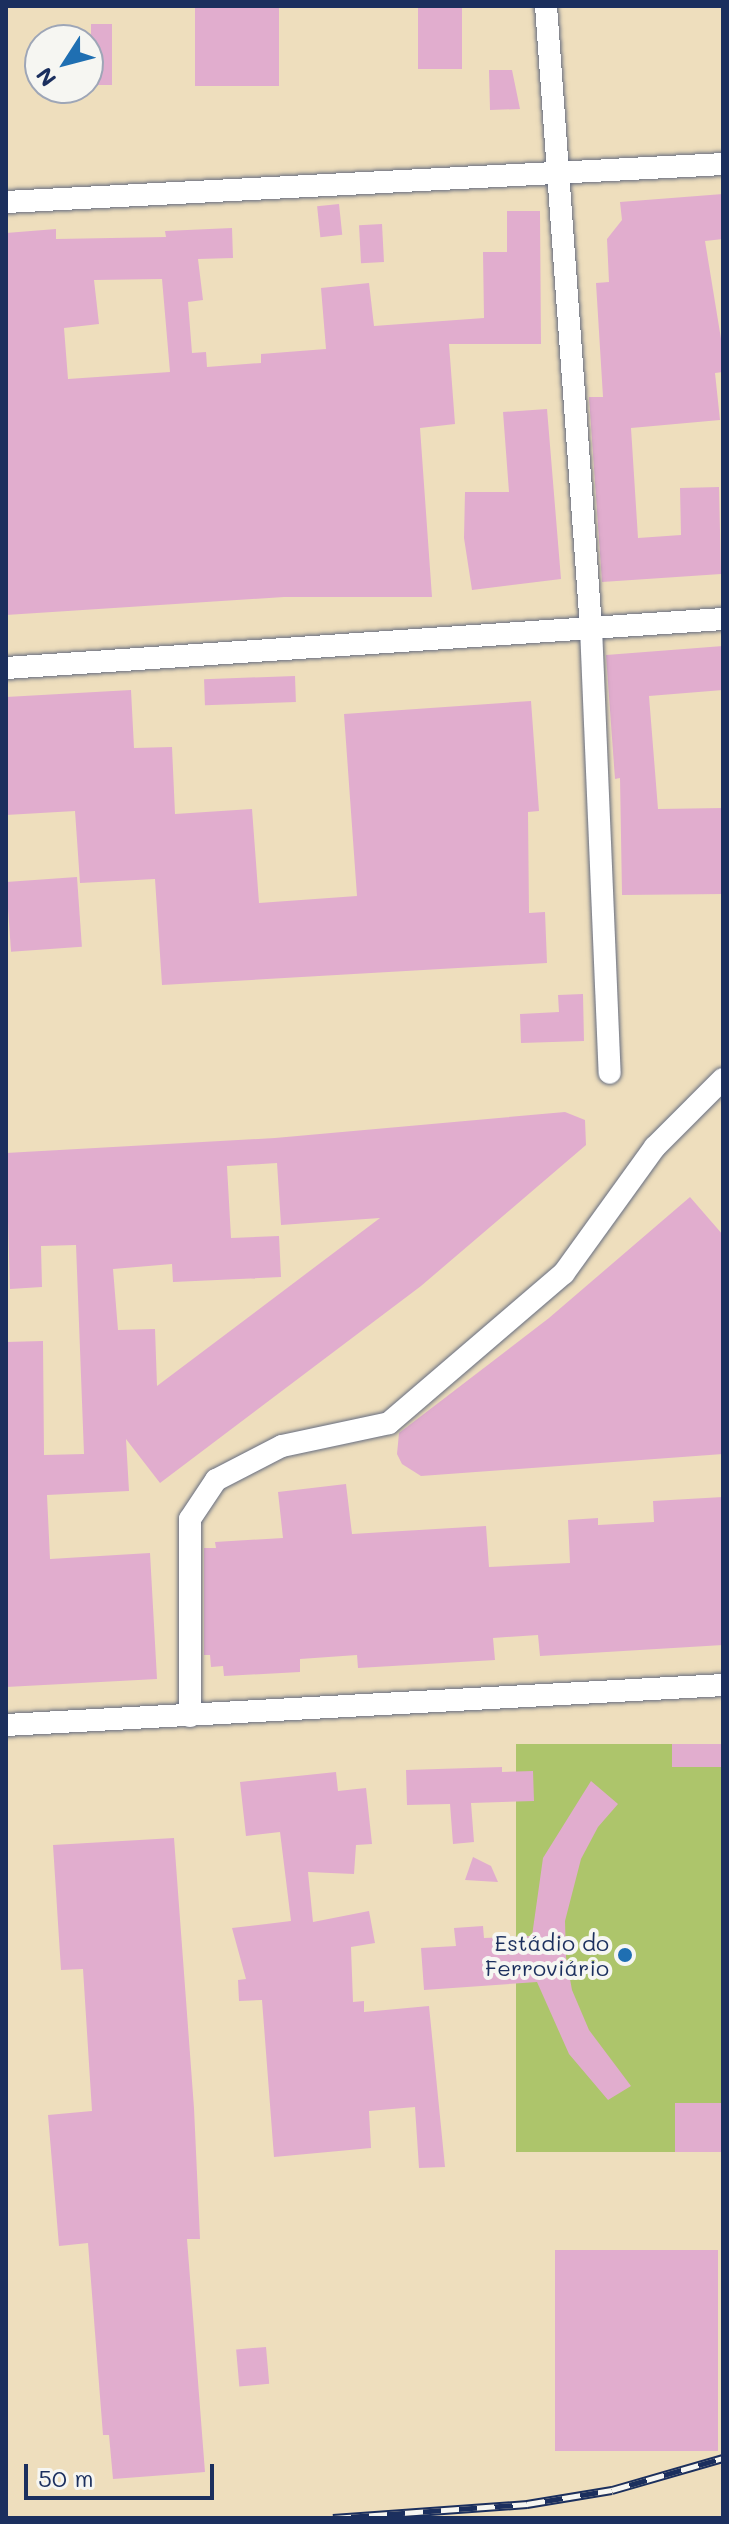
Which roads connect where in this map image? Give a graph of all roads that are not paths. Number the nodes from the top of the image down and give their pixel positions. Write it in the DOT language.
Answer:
graph roads {
  1 [pos="546,6"];
  2 [pos="723,164"];
  3 [pos="560,174"];
  4 [pos="6,202"];
  5 [pos="723,619"];
  6 [pos="591,628"];
  7 [pos="6,668"];
  8 [pos="610,1073"];
  9 [pos="723,1079"];
  10 [pos="723,1685"];
  11 [pos="190,1716"];
  12 [pos="6,1725"];
  1 -- 3 [label="street"];
  2 -- 3 [label="street"];
  3 -- 4 [label="street"];
  3 -- 6 [label="street"];
  5 -- 6 [label="street"];
  6 -- 7 [label="street"];
  6 -- 8 [label="street"];
  9 -- 11 [label="street"];
  10 -- 11 [label="street"];
  11 -- 12 [label="street"];
}
